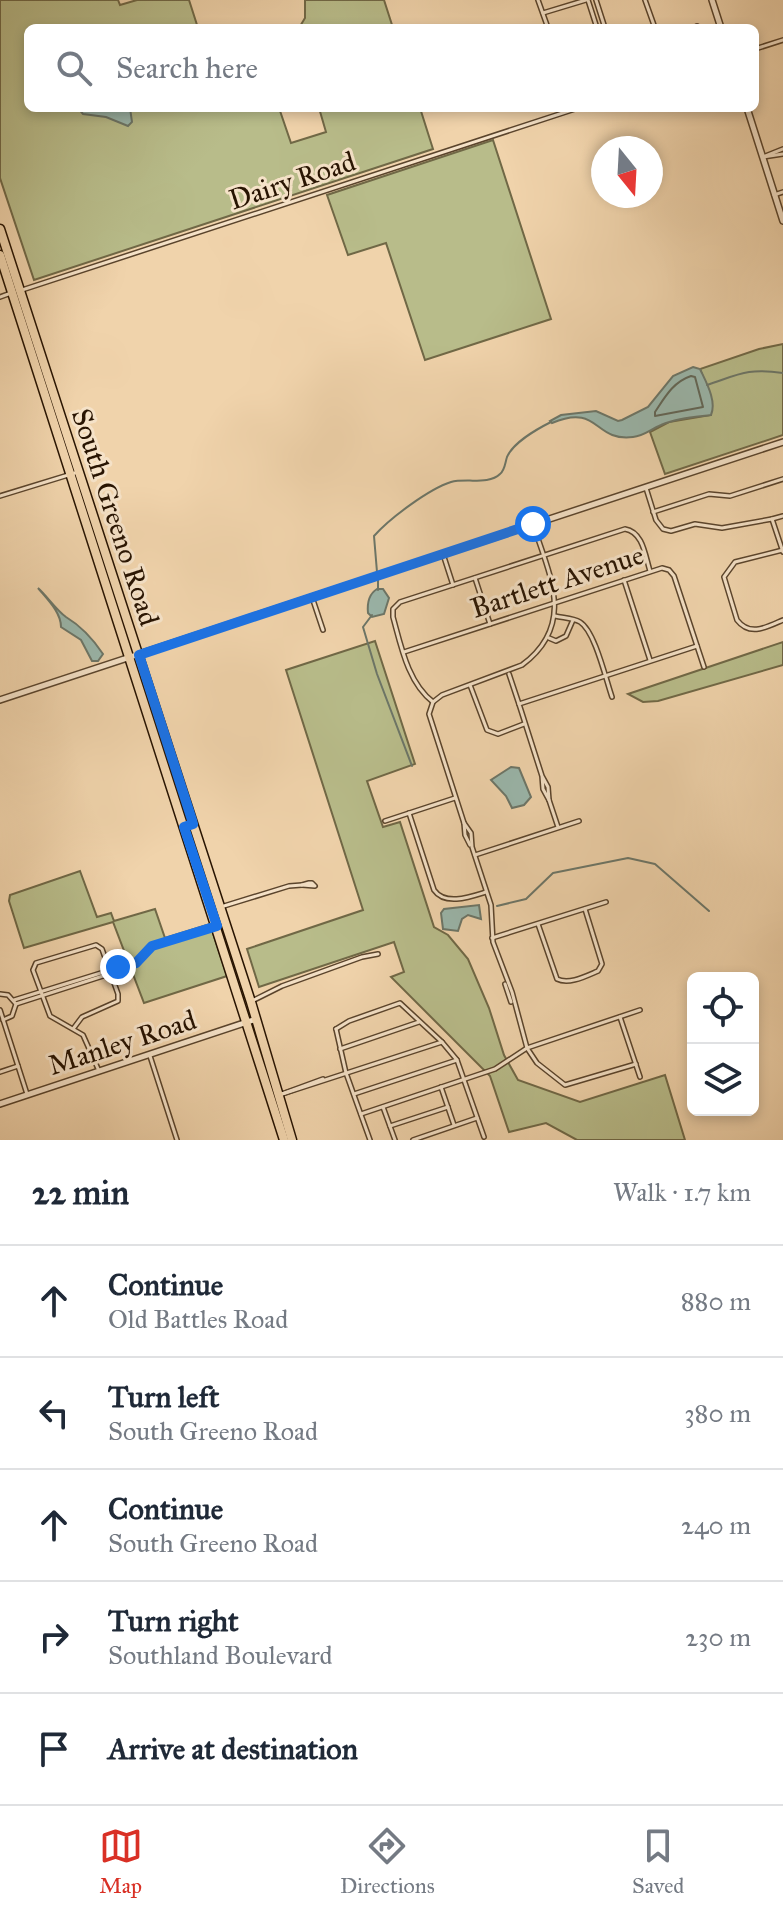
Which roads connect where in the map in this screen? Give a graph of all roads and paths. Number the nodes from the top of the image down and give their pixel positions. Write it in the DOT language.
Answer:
graph roads {
  1 [pos="538,0"];
  2 [pos="587,0"];
  3 [pos="596,0"];
  4 [pos="645,0"];
  5 [pos="712,0"];
  6 [pos="543,13"];
  7 [pos="547,24"];
  8 [pos="596,24"];
  9 [pos="604,24"];
  10 [pos="654,24"];
  11 [pos="720,24"];
  12 [pos="783,40"];
  13 [pos="759,48"];
  14 [pos="566,112"];
  15 [pos="748,112"];
  16 [pos="783,151"];
  17 [pos="763,157"];
  18 [pos="783,192"];
  19 [pos="774,195"];
  20 [pos="783,221"];
  21 [pos="0,229"];
  22 [pos="0,255"];
  23 [pos="16,292"];
  24 [pos="0,297"];
  25 [pos="783,442"];
  26 [pos="74,473"];
  27 [pos="783,479"];
  28 [pos="645,487"];
  29 [pos="0,496"];
  30 [pos="653,512"];
  31 [pos="783,516"];
  32 [pos="772,519"];
  33 [pos="533,524"];
  34 [pos="783,551"];
  35 [pos="443,554"];
  36 [pos="543,555"];
  37 [pos="650,571"];
  38 [pos="475,578"];
  39 [pos="624,580"];
  40 [pos="453,585"];
  41 [pos="312,597"];
  42 [pos="555,602"];
  43 [pos="555,616"];
  44 [pos="573,620"];
  45 [pos="783,620"];
  46 [pos="490,624"];
  47 [pos="323,630"];
  48 [pos="548,638"];
  49 [pos="697,646"];
  50 [pos="404,652"];
  51 [pos="135,656"];
  52 [pos="650,661"];
  53 [pos="704,667"];
  54 [pos="509,672"];
  55 [pos="604,676"];
  56 [pos="470,685"];
  57 [pos="612,697"];
  58 [pos="0,700"];
  59 [pos="433,702"];
  60 [pos="519,704"];
  61 [pos="524,724"];
  62 [pos="455,798"];
  63 [pos="409,813"];
  64 [pos="385,821"];
  65 [pos="579,821"];
  66 [pos="188,825"];
  67 [pos="559,828"];
  68 [pos="475,855"];
  69 [pos="302,885"];
  70 [pos="486,892"];
  71 [pos="606,902"];
  72 [pos="220,907"];
  73 [pos="585,909"];
  74 [pos="538,924"];
  75 [pos="217,926"];
  76 [pos="492,938"];
  77 [pos="378,954"];
  78 [pos="110,971"];
  79 [pos="0,994"];
  80 [pos="41,994"];
  81 [pos="15,1002"];
  82 [pos="251,1002"];
  83 [pos="0,1010"];
  84 [pos="640,1010"];
  85 [pos="620,1017"];
  86 [pos="3,1020"];
  87 [pos="252,1020"];
  88 [pos="419,1022"];
  89 [pos="331,1026"];
  90 [pos="73,1029"];
  91 [pos="336,1029"];
  92 [pos="442,1042"];
  93 [pos="527,1048"];
  94 [pos="339,1049"];
  95 [pos="149,1054"];
  96 [pos="457,1060"];
  97 [pos="636,1064"];
  98 [pos="18,1066"];
  99 [pos="99,1071"];
  100 [pos="0,1072"];
  101 [pos="346,1073"];
  102 [pos="640,1077"];
  103 [pos="464,1080"];
  104 [pos="441,1087"];
  105 [pos="354,1094"];
  106 [pos="28,1095"];
  107 [pos="279,1095"];
  108 [pos="0,1104"];
  109 [pos="383,1107"];
  110 [pos="448,1107"];
  111 [pos="361,1114"];
  112 [pos="478,1118"];
  113 [pos="390,1126"];
  114 [pos="454,1126"];
  115 [pos="484,1137"];
  116 [pos="177,1140"];
  117 [pos="284,1140"];
  118 [pos="292,1140"];
  119 [pos="370,1140"];
  120 [pos="395,1140"];
  121 [pos="413,1140"];
  1 -- 6 [label="street"];
  2 -- 6 [label="street"];
  2 -- 8 [label="street"];
  3 -- 9 [label="street"];
  4 -- 10 [label="street"];
  5 -- 11 [label="street"];
  6 -- 7 [label="street"];
  12 -- 13 [label="street"];
  14 -- 23 [label="street, Dairy Road"];
  15 -- 17 [label="street"];
  16 -- 17 [label="street"];
  17 -- 19 [label="street"];
  18 -- 19 [label="street"];
  19 -- 20 [label="street"];
  21 -- 23 [label="main road, South Greeno Road"];
  22 -- 23 [label="main road, South Greeno Road"];
  23 -- 24 [label="street, Dairy Road"];
  23 -- 26 [label="main road, South Greeno Road"];
  25 -- 28 [label="street"];
  26 -- 29 [label="street"];
  26 -- 51 [label="main road, South Greeno Road"];
  27 -- 30 [label="street"];
  28 -- 30 [label="street"];
  28 -- 33 [label="street"];
  30 -- 32 [label="street"];
  31 -- 32 [label="street"];
  32 -- 34 [label="street"];
  33 -- 35 [label="street"];
  33 -- 36 [label="street"];
  34 -- 45 [label="street"];
  35 -- 40 [label="street"];
  35 -- 41 [label="street"];
  36 -- 37 [label="street"];
  36 -- 38 [label="street"];
  36 -- 42 [label="street"];
  37 -- 39 [label="street, Bartlett Avenue"];
  37 -- 49 [label="street, Bartlett Avenue"];
  38 -- 40 [label="street"];
  38 -- 46 [label="street"];
  39 -- 42 [label="street, Bartlett Avenue"];
  39 -- 52 [label="street"];
  40 -- 50 [label="street"];
  41 -- 47 [label="street"];
  41 -- 51 [label="street"];
  42 -- 43 [label="street"];
  42 -- 46 [label="street, Bartlett Avenue"];
  43 -- 44 [label="street"];
  43 -- 48 [label="street"];
  44 -- 48 [label="street"];
  44 -- 55 [label="street"];
  46 -- 50 [label="street, Bartlett Avenue"];
  48 -- 54 [label="street"];
  49 -- 52 [label="street"];
  49 -- 53 [label="street, Bartlett Avenue"];
  50 -- 59 [label="street"];
  51 -- 58 [label="street"];
  51 -- 66 [label="main road, South Greeno Road"];
  52 -- 55 [label="street"];
  54 -- 56 [label="street"];
  54 -- 60 [label="street"];
  55 -- 57 [label="street"];
  55 -- 60 [label="street"];
  56 -- 59 [label="street"];
  56 -- 61 [label="street"];
  59 -- 62 [label="street"];
  60 -- 61 [label="street"];
  61 -- 67 [label="street"];
  62 -- 63 [label="street"];
  62 -- 68 [label="street"];
  63 -- 64 [label="street"];
  63 -- 70 [label="street"];
  65 -- 67 [label="street"];
  66 -- 72 [label="main road, South Greeno Road"];
  66 -- 75 [label="main road, South Greeno Road"];
  67 -- 68 [label="street"];
  68 -- 70 [label="street"];
  69 -- 72 [label="street"];
  70 -- 76 [label="street"];
  71 -- 73 [label="street"];
  72 -- 82 [label="main road, South Greeno Road"];
  73 -- 74 [label="street"];
  73 -- 74 [label="street"];
  74 -- 76 [label="street"];
  75 -- 78 [label="street"];
  75 -- 87 [label="main road, South Greeno Road"];
  76 -- 93 [label="street"];
  77 -- 82 [label="street"];
  78 -- 80 [label="street"];
  78 -- 80 [label="street"];
  78 -- 90 [label="street"];
  79 -- 81 [label="street"];
  80 -- 81 [label="street"];
  80 -- 90 [label="street"];
  81 -- 86 [label="street"];
  82 -- 87 [label="main road, South Greeno Road"];
  83 -- 86 [label="street"];
  84 -- 85 [label="street"];
  85 -- 93 [label="street"];
  85 -- 97 [label="street"];
  86 -- 98 [label="street"];
  87 -- 95 [label="street, Manley Road"];
  87 -- 107 [label="main road, South Greeno Road"];
  87 -- 117 [label="main road, South Greeno Road"];
  88 -- 91 [label="street"];
  88 -- 92 [label="street"];
  88 -- 94 [label="street"];
  89 -- 91 [label="street"];
  90 -- 99 [label="street"];
  91 -- 94 [label="street"];
  92 -- 96 [label="street"];
  92 -- 101 [label="street"];
  93 -- 97 [label="street"];
  93 -- 103 [label="street"];
  94 -- 101 [label="street"];
  95 -- 99 [label="street, Manley Road"];
  95 -- 116 [label="street"];
  96 -- 103 [label="street"];
  96 -- 105 [label="street"];
  97 -- 102 [label="street"];
  98 -- 100 [label="street"];
  98 -- 106 [label="street"];
  99 -- 106 [label="street, Manley Road"];
  101 -- 105 [label="street"];
  101 -- 107 [label="street"];
  103 -- 104 [label="street"];
  103 -- 112 [label="street"];
  104 -- 109 [label="street"];
  104 -- 110 [label="street"];
  105 -- 111 [label="street"];
  106 -- 108 [label="street, Manley Road"];
  107 -- 118 [label="main road, South Greeno Road"];
  109 -- 111 [label="street"];
  109 -- 113 [label="street"];
  110 -- 113 [label="street"];
  110 -- 114 [label="street"];
  111 -- 119 [label="street"];
  112 -- 114 [label="street"];
  112 -- 115 [label="street"];
  113 -- 120 [label="street"];
  114 -- 121 [label="street"];
}
